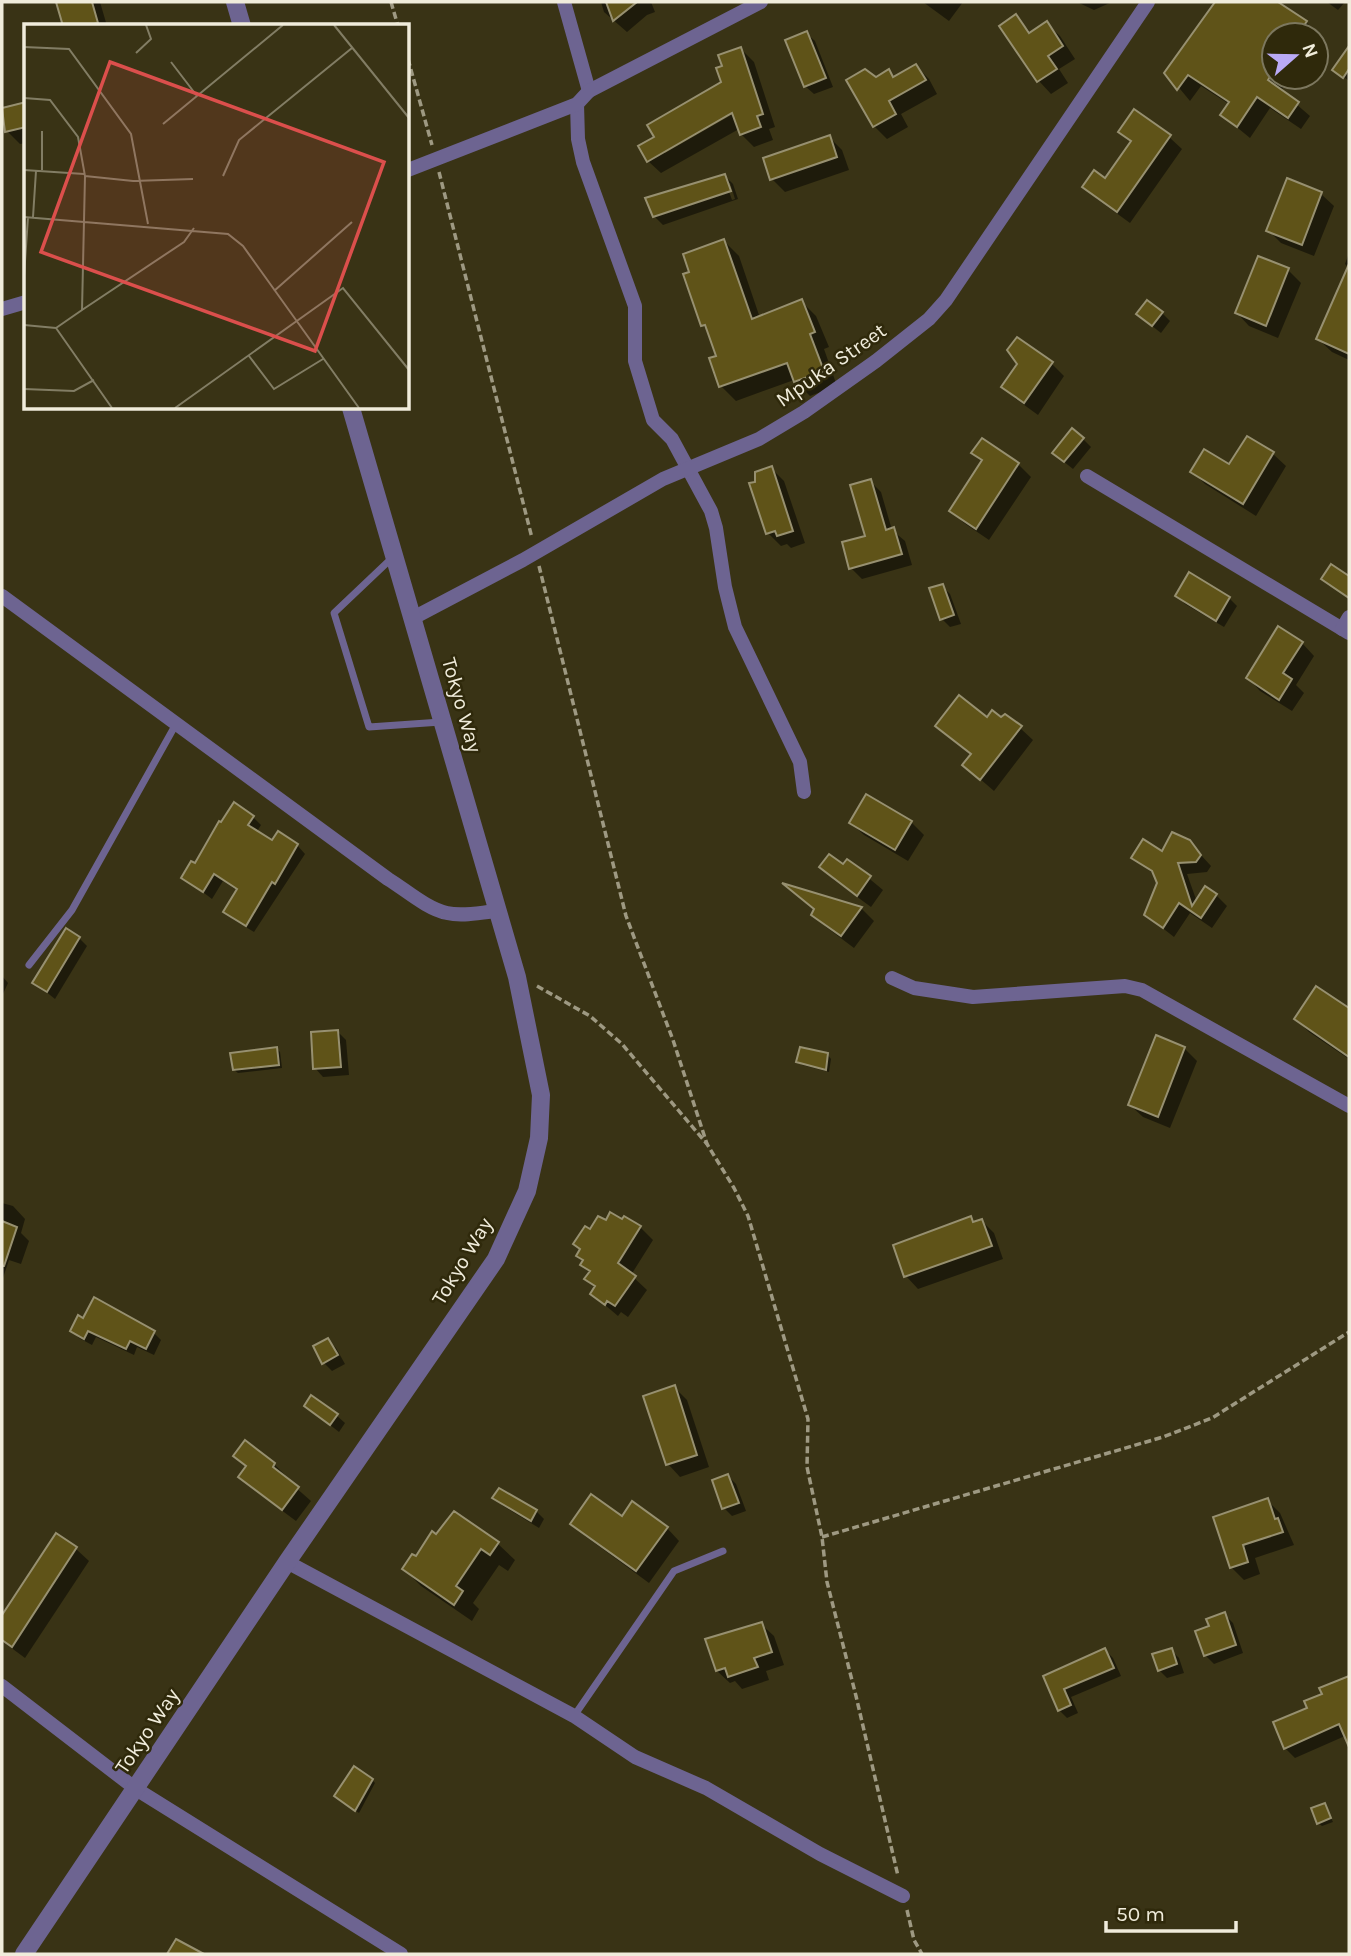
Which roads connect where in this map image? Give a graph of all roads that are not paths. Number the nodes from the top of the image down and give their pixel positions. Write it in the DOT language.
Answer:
graph roads {
  1 [pos="235,2"];
  2 [pos="564,2"];
  3 [pos="761,2"];
  4 [pos="1148,2"];
  5 [pos="241,24"];
  6 [pos="589,91"];
  7 [pos="577,104"];
  8 [pos="410,169"];
  9 [pos="24,303"];
  10 [pos="2,309"];
  11 [pos="352,410"];
  12 [pos="687,468"];
  13 [pos="1087,476"];
  14 [pos="393,557"];
  15 [pos="2,596"];
  16 [pos="413,618"];
  17 [pos="1347,626"];
  18 [pos="443,722"];
  19 [pos="176,723"];
  20 [pos="804,792"];
  21 [pos="498,911"];
  22 [pos="29,965"];
  23 [pos="892,978"];
  24 [pos="1349,1106"];
  25 [pos="723,1551"];
  26 [pos="288,1562"];
  27 [pos="2,1686"];
  28 [pos="573,1716"];
  29 [pos="136,1789"];
  30 [pos="903,1896"];
  31 [pos="24,1954"];
  32 [pos="401,1954"];
  1 -- 5 [label="street"];
  2 -- 6 [label="street"];
  3 -- 6 [label="street"];
  4 -- 12 [label="street, Mpuka Street"];
  6 -- 7 [label="street"];
  7 -- 8 [label="street"];
  7 -- 12 [label="street"];
  9 -- 10 [label="street"];
  11 -- 14 [label="street, Tokyo Way"];
  12 -- 16 [label="street, Mpuka Street"];
  12 -- 20 [label="street"];
  13 -- 17 [label="street"];
  14 -- 16 [label="street, Tokyo Way"];
  14 -- 18 [label="lane"];
  15 -- 19 [label="street"];
  16 -- 18 [label="street, Tokyo Way"];
  18 -- 21 [label="street, Tokyo Way"];
  19 -- 21 [label="street"];
  19 -- 22 [label="lane"];
  21 -- 26 [label="street, Tokyo Way"];
  23 -- 24 [label="street"];
  25 -- 28 [label="lane"];
  26 -- 28 [label="street"];
  26 -- 29 [label="street, Tokyo Way"];
  27 -- 29 [label="street"];
  28 -- 30 [label="street"];
  29 -- 31 [label="street, Tokyo Way"];
  29 -- 32 [label="street"];
}
